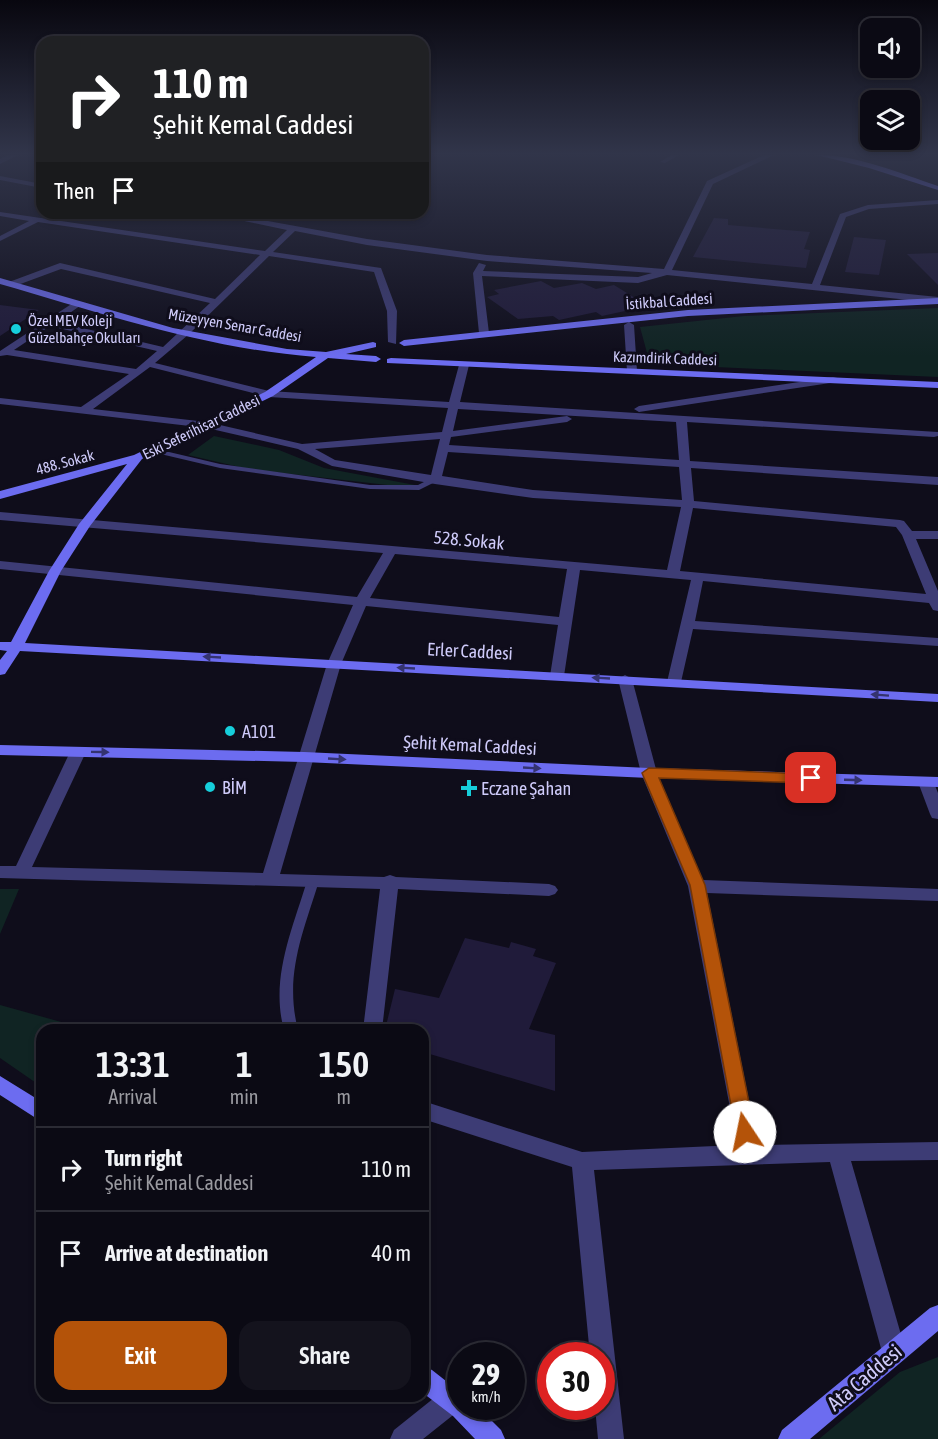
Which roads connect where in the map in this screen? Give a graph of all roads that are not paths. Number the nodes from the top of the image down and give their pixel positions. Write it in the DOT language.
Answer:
graph roads {
  1 [pos="32,222"];
  2 [pos="51,222"];
  3 [pos="261,222"];
  4 [pos="691,222"];
  5 [pos="841,222"];
  6 [pos="293,228"];
  7 [pos="0,239"];
  8 [pos="266,254"];
  9 [pos="360,254"];
  10 [pos="487,258"];
  11 [pos="667,272"];
  12 [pos="477,273"];
  13 [pos="0,282"];
  14 [pos="12,284"];
  15 [pos="815,287"];
  16 [pos="938,301"];
  17 [pos="217,302"];
  18 [pos="79,303"];
  19 [pos="810,309"];
  20 [pos="48,323"];
  21 [pos="629,325"];
  22 [pos="185,333"];
  23 [pos="484,333"];
  24 [pos="398,342"];
  25 [pos="372,345"];
  26 [pos="434,348"];
  27 [pos="165,350"];
  28 [pos="414,351"];
  29 [pos="3,354"];
  30 [pos="326,355"];
  31 [pos="376,359"];
  32 [pos="391,361"];
  33 [pos="426,362"];
  34 [pos="148,364"];
  35 [pos="464,365"];
  36 [pos="632,371"];
  37 [pos="138,372"];
  38 [pos="833,380"];
  39 [pos="938,385"];
  40 [pos="269,394"];
  41 [pos="0,401"];
  42 [pos="453,404"];
  43 [pos="83,411"];
  44 [pos="602,414"];
  45 [pos="681,418"];
  46 [pos="207,425"];
  47 [pos="934,434"];
  48 [pos="445,435"];
  49 [pos="302,447"];
  50 [pos="442,448"];
  51 [pos="155,450"];
  52 [pos="138,457"];
  53 [pos="685,466"];
  54 [pos="435,480"];
  55 [pos="938,482"];
  56 [pos="0,495"];
  57 [pos="688,504"];
  58 [pos="0,516"];
  59 [pos="85,524"];
  60 [pos="908,535"];
  61 [pos="938,535"];
  62 [pos="390,551"];
  63 [pos="0,565"];
  64 [pos="573,567"];
  65 [pos="55,571"];
  66 [pos="673,574"];
  67 [pos="698,576"];
  68 [pos="361,602"];
  69 [pos="936,603"];
  70 [pos="565,622"];
  71 [pos="687,625"];
  72 [pos="938,642"];
  73 [pos="0,646"];
  74 [pos="16,647"];
  75 [pos="334,664"];
  76 [pos="0,671"];
  77 [pos="557,676"];
  78 [pos="625,679"];
  79 [pos="674,682"];
  80 [pos="938,698"];
  81 [pos="0,750"];
  82 [pos="78,752"];
  83 [pos="304,757"];
  84 [pos="649,773"];
  85 [pos="932,782"];
  86 [pos="938,814"];
  87 [pos="0,872"];
  88 [pos="21,873"];
  89 [pos="269,881"];
  90 [pos="313,881"];
  91 [pos="390,882"];
  92 [pos="698,885"];
  93 [pos="549,890"];
  94 [pos="938,895"];
  95 [pos="289,1024"];
  96 [pos="374,1024"];
  97 [pos="0,1084"];
  98 [pos="36,1109"];
  99 [pos="429,1112"];
  100 [pos="938,1151"];
  101 [pos="838,1153"];
  102 [pos="750,1154"];
  103 [pos="582,1161"];
  104 [pos="938,1316"];
  105 [pos="894,1352"];
  106 [pos="429,1382"];
  107 [pos="447,1396"];
  108 [pos="447,1411"];
  109 [pos="474,1420"];
  110 [pos="403,1439"];
  111 [pos="492,1439"];
  112 [pos="611,1439"];
  113 [pos="791,1439"];
  1 -- 7 [label="street"];
  2 -- 8 [label="street"];
  3 -- 6 [label="street"];
  4 -- 11 [label="street"];
  5 -- 15 [label="street"];
  6 -- 8 [label="street"];
  6 -- 9 [label="street"];
  8 -- 9 [label="street"];
  8 -- 17 [label="street"];
  9 -- 10 [label="street"];
  9 -- 24 [label="street"];
  10 -- 11 [label="street"];
  10 -- 12 [label="street"];
  11 -- 12 [label="street"];
  11 -- 15 [label="street"];
  12 -- 23 [label="street"];
  13 -- 14 [label="main road, Müzeyyen Senar Caddesi"];
  14 -- 17 [label="street"];
  14 -- 18 [label="main road, Müzeyyen Senar Caddesi"];
  15 -- 16 [label="street"];
  16 -- 19 [label="main road, İstikbal Caddesi"];
  17 -- 22 [label="street"];
  18 -- 20 [label="street"];
  18 -- 22 [label="main road, Müzeyyen Senar Caddesi"];
  19 -- 21 [label="main road"];
  19 -- 23 [label="main road, İstikbal Caddesi"];
  20 -- 27 [label="street"];
  20 -- 29 [label="street"];
  21 -- 26 [label="main road"];
  21 -- 36 [label="street"];
  22 -- 27 [label="street"];
  22 -- 30 [label="main road, Müzeyyen Senar Caddesi"];
  23 -- 24 [label="main road, İstikbal Caddesi"];
  24 -- 25 [label="main road, İstikbal Caddesi"];
  24 -- 28 [label="main road"];
  25 -- 30 [label="main road, İstikbal Caddesi"];
  25 -- 31 [label="main road"];
  26 -- 28 [label="main road"];
  26 -- 33 [label="main road"];
  27 -- 34 [label="street"];
  28 -- 32 [label="main road"];
  29 -- 37 [label="street"];
  30 -- 31 [label="main road, Müzeyyen Senar Caddesi"];
  30 -- 40 [label="main road, Eski Seferihisar Caddesi"];
  31 -- 32 [label="main road, Kazımdirik Caddesi"];
  32 -- 33 [label="main road, Kazımdirik Caddesi"];
  33 -- 35 [label="main road, Kazımdirik Caddesi"];
  34 -- 37 [label="street"];
  34 -- 40 [label="street"];
  35 -- 36 [label="main road, Kazımdirik Caddesi"];
  35 -- 42 [label="street"];
  36 -- 38 [label="main road, Kazımdirik Caddesi"];
  37 -- 43 [label="street"];
  38 -- 39 [label="main road, Kazımdirik Caddesi"];
  38 -- 44 [label="street"];
  40 -- 42 [label="street"];
  40 -- 46 [label="main road, Eski Seferihisar Caddesi"];
  41 -- 43 [label="street"];
  42 -- 44 [label="street"];
  42 -- 48 [label="street"];
  43 -- 46 [label="street"];
  44 -- 45 [label="street"];
  44 -- 48 [label="street"];
  45 -- 47 [label="street"];
  45 -- 53 [label="street"];
  46 -- 49 [label="street"];
  46 -- 51 [label="main road, Eski Seferihisar Caddesi"];
  48 -- 49 [label="street"];
  48 -- 50 [label="street"];
  49 -- 54 [label="street"];
  50 -- 53 [label="street"];
  50 -- 54 [label="street"];
  51 -- 52 [label="main road, Eski Seferihisar Caddesi"];
  51 -- 54 [label="lane"];
  52 -- 56 [label="main road, 488. Sokak"];
  52 -- 59 [label="main road, Eski Seferihisar Caddesi"];
  53 -- 55 [label="street"];
  53 -- 57 [label="street"];
  54 -- 57 [label="street"];
  57 -- 60 [label="street"];
  57 -- 66 [label="street"];
  58 -- 59 [label="street, 528. Sokak"];
  59 -- 62 [label="street, 528. Sokak"];
  59 -- 65 [label="main road, Eski Seferihisar Caddesi"];
  60 -- 61 [label="street"];
  60 -- 69 [label="street"];
  62 -- 64 [label="street, 528. Sokak"];
  62 -- 68 [label="street"];
  63 -- 65 [label="street"];
  64 -- 66 [label="street, 528. Sokak"];
  64 -- 70 [label="street"];
  65 -- 68 [label="street"];
  65 -- 74 [label="main road, Eski Seferihisar Caddesi"];
  66 -- 67 [label="street, 528. Sokak"];
  67 -- 69 [label="street, 528. Sokak"];
  67 -- 71 [label="street"];
  68 -- 70 [label="street"];
  68 -- 75 [label="street"];
  70 -- 77 [label="street"];
  71 -- 72 [label="street"];
  71 -- 79 [label="street"];
  73 -- 74 [label="main road, Erler Caddesi"];
  75 -- 74 [label="main road, Erler Caddesi, one-way"];
  74 -- 76 [label="main road, Eski Seferihisar Caddesi"];
  77 -- 75 [label="main road, Erler Caddesi, one-way"];
  75 -- 83 [label="street"];
  78 -- 77 [label="main road, Erler Caddesi, one-way"];
  78 -- 79 [label="main road, Erler Caddesi"];
  78 -- 84 [label="street"];
  80 -- 79 [label="main road, Erler Caddesi, one-way"];
  81 -- 82 [label="main road, Şehit Kemal Caddesi"];
  82 -- 83 [label="main road, Şehit Kemal Caddesi, one-way"];
  82 -- 88 [label="street"];
  83 -- 84 [label="main road, Şehit Kemal Caddesi, one-way"];
  83 -- 89 [label="street"];
  84 -- 85 [label="main road, Şehit Kemal Caddesi, one-way"];
  84 -- 92 [label="street"];
  85 -- 86 [label="street"];
  87 -- 88 [label="street"];
  88 -- 89 [label="street"];
  89 -- 90 [label="street"];
  90 -- 91 [label="street"];
  90 -- 95 [label="lane"];
  91 -- 93 [label="street"];
  91 -- 96 [label="street"];
  92 -- 94 [label="street"];
  92 -- 102 [label="street"];
  97 -- 98 [label="main road"];
  99 -- 103 [label="street"];
  100 -- 101 [label="street"];
  101 -- 102 [label="street"];
  101 -- 105 [label="street"];
  102 -- 103 [label="street"];
  103 -- 112 [label="street"];
  104 -- 105 [label="main road, Ata Caddesi"];
  105 -- 113 [label="main road, Ata Caddesi"];
  106 -- 107 [label="main road"];
  108 -- 110 [label="street"];
  109 -- 111 [label="main road"];
}
